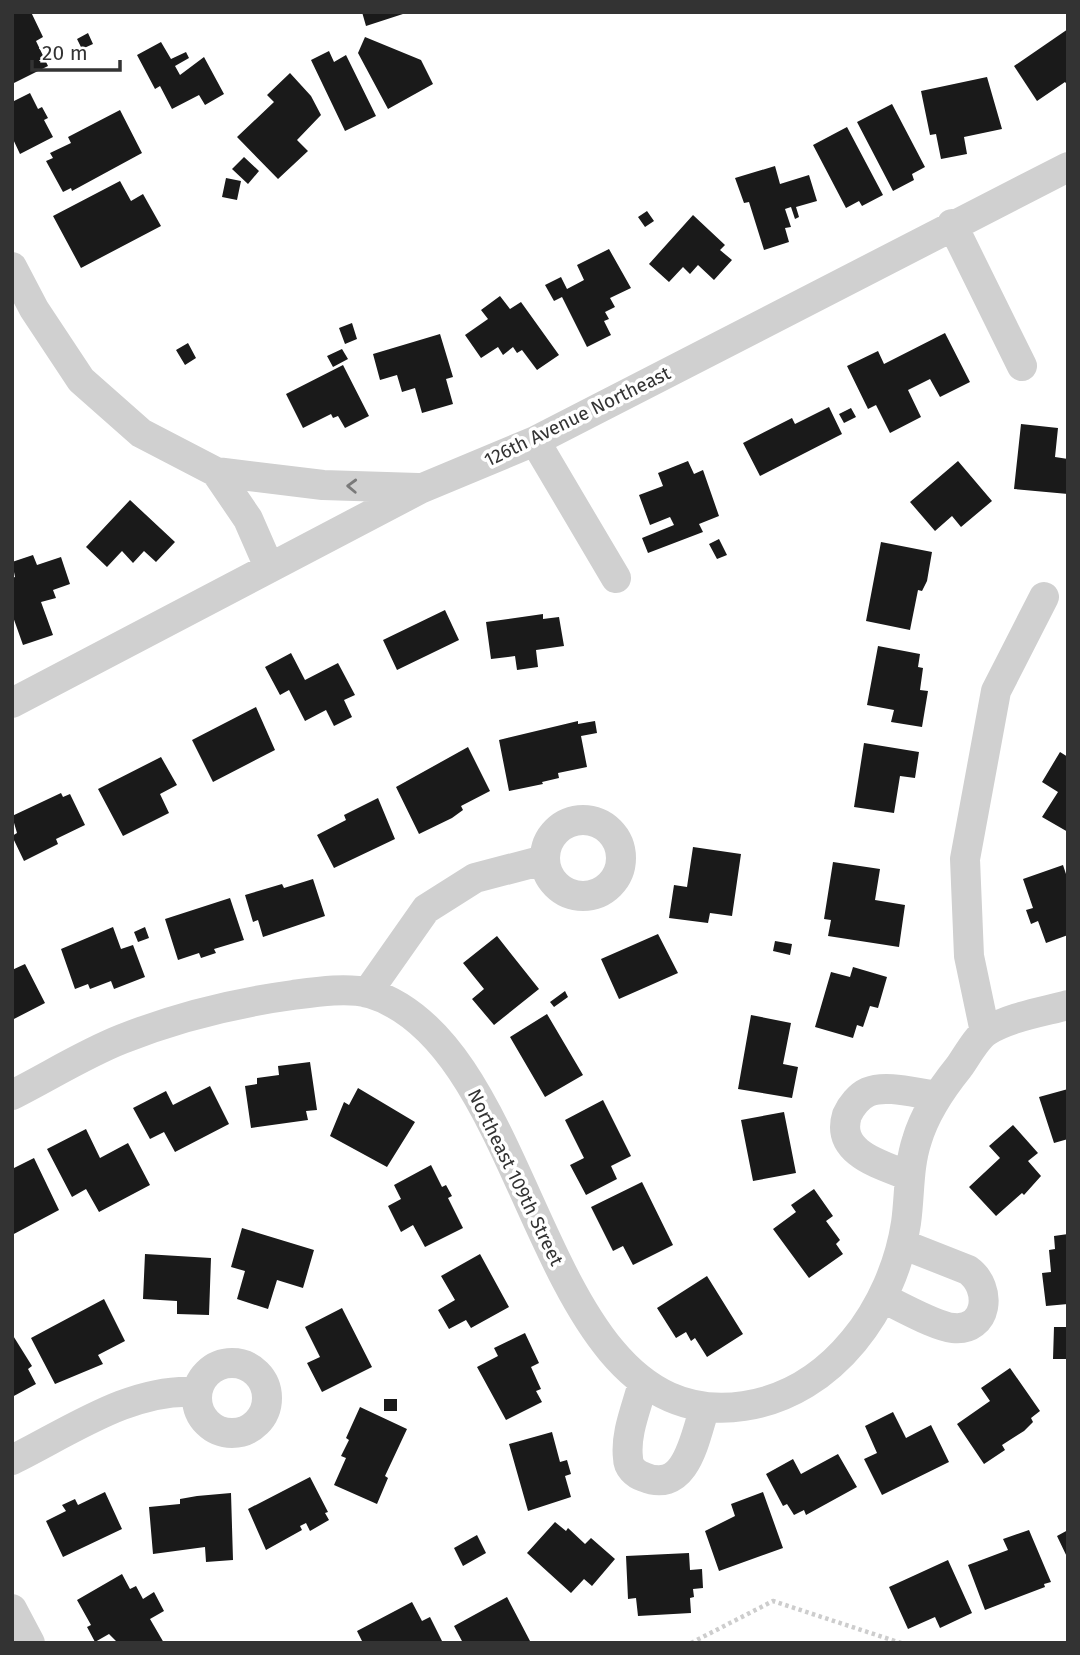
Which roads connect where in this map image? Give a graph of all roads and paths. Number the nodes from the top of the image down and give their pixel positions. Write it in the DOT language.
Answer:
graph roads {
  1 [pos="1068,167"];
  2 [pos="952,224"];
  3 [pos="12,267"];
  4 [pos="1022,366"];
  5 [pos="535,442"];
  6 [pos="216,472"];
  7 [pos="420,489"];
  8 [pos="269,567"];
  9 [pos="616,578"];
  10 [pos="1044,597"];
  11 [pos="12,703"];
  12 [pos="544,860"];
  13 [pos="368,993"];
  14 [pos="1068,1005"];
  15 [pos="985,1032"];
  16 [pos="12,1095"];
  17 [pos="938,1096"];
  18 [pos="909,1176"];
  19 [pos="902,1244"];
  20 [pos="882,1298"];
  21 [pos="643,1383"];
  22 [pos="197,1392"];
  23 [pos="693,1404"];
  24 [pos="12,1460"];
  25 [pos="12,1609"];
  26 [pos="30,1643"];
  27 [pos="691,1643"];
  28 [pos="901,1643"];
  1 -- 2 [label="street, 126th Avenue Northeast"];
  2 -- 4 [label="street"];
  2 -- 5 [label="street, 126th Avenue Northeast"];
  3 -- 6 [label="street"];
  5 -- 7 [label="street, 126th Avenue Northeast"];
  5 -- 9 [label="street"];
  7 -- 6 [label="street, one-way"];
  6 -- 8 [label="street"];
  7 -- 8 [label="street, 126th Avenue Northeast"];
  8 -- 11 [label="street, 126th Avenue Northeast"];
  10 -- 15 [label="street"];
  12 -- 13 [label="street"];
  13 -- 16 [label="street"];
  13 -- 21 [label="street, Northeast 109th Street"];
  14 -- 15 [label="street"];
  15 -- 17 [label="street"];
  17 -- 18 [label="street"];
  17 -- 18 [label="street"];
  18 -- 19 [label="street"];
  19 -- 20 [label="street"];
  19 -- 20 [label="street"];
  20 -- 23 [label="street"];
  21 -- 23 [label="street, Northeast 109th Street"];
  21 -- 23 [label="street"];
  22 -- 24 [label="street"];
  25 -- 26 [label="street"];
  27 -- 28 [label="path"];
}
